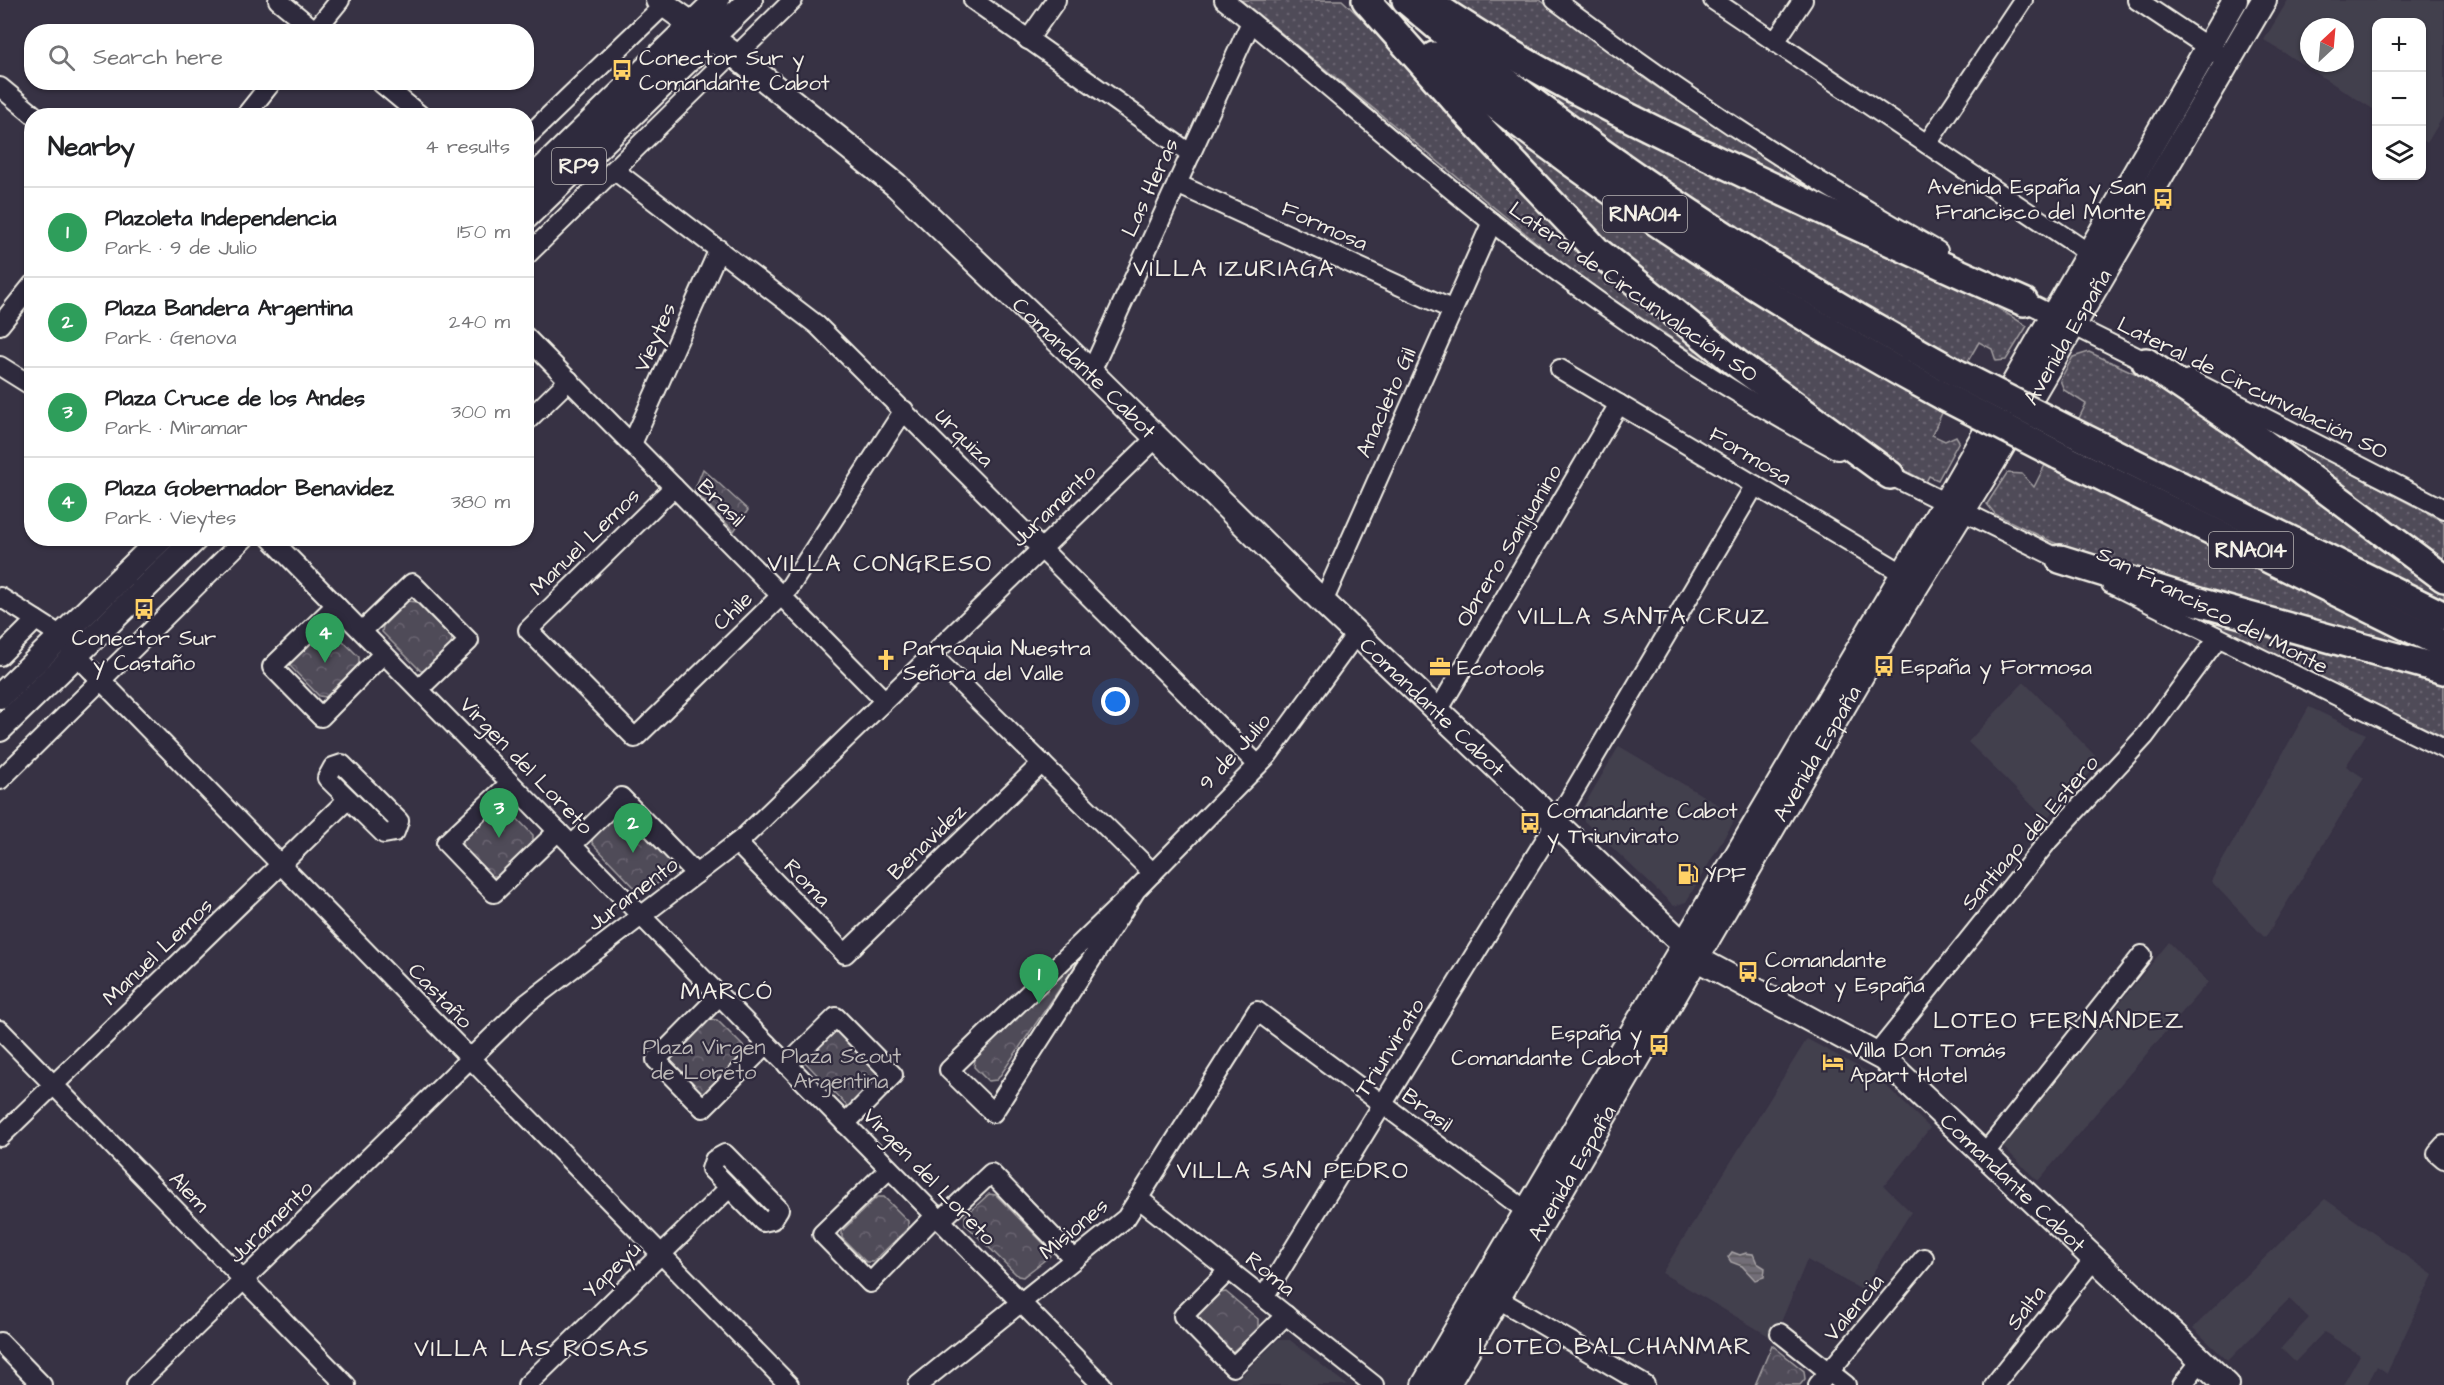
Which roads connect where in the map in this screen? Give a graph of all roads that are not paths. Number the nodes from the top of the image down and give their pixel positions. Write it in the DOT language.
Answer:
graph roads {
  1 [pos="278,0"];
  2 [pos="340,0"];
  3 [pos="717,0"];
  4 [pos="750,0"];
  5 [pos="793,0"];
  6 [pos="973,0"];
  7 [pos="1056,0"];
  8 [pos="1224,0"];
  9 [pos="1366,0"];
  10 [pos="1406,0"];
  11 [pos="1426,0"];
  12 [pos="1555,0"];
  13 [pos="1713,0"];
  14 [pos="1803,0"];
  15 [pos="2023,0"];
  16 [pos="2138,0"];
  17 [pos="2235,0"];
  18 [pos="2264,0"];
  19 [pos="661,3"];
  20 [pos="1251,22"];
  21 [pos="307,24"];
  22 [pos="321,24"];
  23 [pos="701,32"];
  24 [pos="1028,40"];
  25 [pos="1775,42"];
  26 [pos="2207,47"];
  27 [pos="734,55"];
  28 [pos="2228,61"];
  29 [pos="0,87"];
  30 [pos="266,90"];
  31 [pos="390,90"];
  32 [pos="25,108"];
  33 [pos="251,108"];
  34 [pos="411,108"];
  35 [pos="534,130"];
  36 [pos="1927,144"];
  37 [pos="1191,154"];
  38 [pos="614,170"];
  39 [pos="534,178"];
  40 [pos="1177,184"];
  41 [pos="534,209"];
  42 [pos="1492,222"];
  43 [pos="534,248"];
  44 [pos="719,249"];
  45 [pos="2099,260"];
  46 [pos="24,295"];
  47 [pos="2024,302"];
  48 [pos="1453,310"];
  49 [pos="2062,321"];
  50 [pos="0,325"];
  51 [pos="534,345"];
  52 [pos="2146,362"];
  53 [pos="0,366"];
  54 [pos="1560,369"];
  55 [pos="1091,372"];
  56 [pos="569,380"];
  57 [pos="24,381"];
  58 [pos="1952,386"];
  59 [pos="1619,404"];
  60 [pos="904,410"];
  61 [pos="534,414"];
  62 [pos="1156,438"];
  63 [pos="632,444"];
  64 [pos="1890,475"];
  65 [pos="1755,485"];
  66 [pos="674,487"];
  67 [pos="1953,507"];
  68 [pos="2444,509"];
  69 [pos="155,546"];
  70 [pos="187,546"];
  71 [pos="237,546"];
  72 [pos="278,546"];
  73 [pos="1043,548"];
  74 [pos="2060,559"];
  75 [pos="1910,578"];
  76 [pos="2444,578"];
  77 [pos="781,596"];
  78 [pos="0,597"];
  79 [pos="1323,602"];
  80 [pos="336,605"];
  81 [pos="2444,616"];
  82 [pos="36,620"];
  83 [pos="362,632"];
  84 [pos="1356,634"];
  85 [pos="2217,639"];
  86 [pos="2444,645"];
  87 [pos="68,646"];
  88 [pos="383,654"];
  89 [pos="932,654"];
  90 [pos="0,656"];
  91 [pos="2444,670"];
  92 [pos="101,681"];
  93 [pos="418,689"];
  94 [pos="0,696"];
  95 [pos="884,700"];
  96 [pos="1438,711"];
  97 [pos="0,729"];
  98 [pos="635,738"];
  99 [pos="2444,749"];
  100 [pos="1042,763"];
  101 [pos="1258,765"];
  102 [pos="0,780"];
  103 [pos="510,783"];
  104 [pos="348,799"];
  105 [pos="1555,822"];
  106 [pos="558,831"];
  107 [pos="737,843"];
  108 [pos="572,845"];
  109 [pos="280,865"];
  110 [pos="1153,873"];
  111 [pos="696,874"];
  112 [pos="1136,890"];
  113 [pos="641,916"];
  114 [pos="1690,950"];
  115 [pos="845,954"];
  116 [pos="2142,955"];
  117 [pos="719,996"];
  118 [pos="1257,1011"];
  119 [pos="0,1030"];
  120 [pos="767,1044"];
  121 [pos="1876,1055"];
  122 [pos="470,1059"];
  123 [pos="787,1065"];
  124 [pos="54,1085"];
  125 [pos="1382,1104"];
  126 [pos="845,1124"];
  127 [pos="0,1137"];
  128 [pos="2444,1145"];
  129 [pos="1984,1154"];
  130 [pos="2444,1159"];
  131 [pos="889,1169"];
  132 [pos="729,1188"];
  133 [pos="1138,1198"];
  134 [pos="1535,1217"];
  135 [pos="938,1219"];
  136 [pos="661,1254"];
  137 [pos="1924,1258"];
  138 [pos="1074,1259"];
  139 [pos="2094,1259"];
  140 [pos="1229,1270"];
  141 [pos="244,1280"];
  142 [pos="1490,1294"];
  143 [pos="1264,1297"];
  144 [pos="1020,1302"];
  145 [pos="1286,1315"];
  146 [pos="1780,1333"];
  147 [pos="0,1342"];
  148 [pos="2201,1361"];
  149 [pos="1824,1378"];
  150 [pos="1095,1383"];
  151 [pos="42,1385"];
  152 [pos="136,1385"];
  153 [pos="346,1385"];
  154 [pos="527,1385"];
  155 [pos="789,1385"];
  156 [pos="918,1385"];
  157 [pos="1374,1385"];
  158 [pos="1424,1385"];
  159 [pos="1447,1385"];
  160 [pos="1645,1385"];
  161 [pos="1846,1385"];
  162 [pos="1994,1385"];
  163 [pos="2182,1385"];
  164 [pos="2227,1385"];
  1 -- 21 [label="street"];
  2 -- 22 [label="street"];
  3 -- 23 [label="main road, RP9"];
  4 -- 23 [label="main road, RP9"];
  5 -- 27 [label="street"];
  6 -- 24 [label="street"];
  7 -- 24 [label="street"];
  8 -- 20 [label="street, Lateral de Circunvalación SO"];
  9 -- 58 [label="highway, RNA014"];
  9 -- 64 [label="highway"];
  10 -- 58 [label="highway, RNA014"];
  11 -- 47 [label="highway"];
  12 -- 47 [label="street, Lateral de Circunvalación SO"];
  13 -- 25 [label="street"];
  14 -- 25 [label="street"];
  15 -- 36 [label="street"];
  16 -- 26 [label="street"];
  17 -- 26 [label="main road, Avenida España"];
  18 -- 28 [label="main road, Avenida España"];
  19 -- 23 [label="main road, Comandante Cabot"];
  19 -- 35 [label="street"];
  20 -- 37 [label="street, Las Heras"];
  20 -- 42 [label="street, Lateral de Circunvalación SO"];
  23 -- 27 [label="main road, Comandante Cabot"];
  23 -- 39 [label="main road, RP9"];
  23 -- 41 [label="main road, RP9"];
  24 -- 37 [label="street"];
  25 -- 36 [label="street"];
  26 -- 28 [label="street"];
  26 -- 45 [label="main road, Avenida España"];
  27 -- 38 [label="street"];
  27 -- 55 [label="main road, Comandante Cabot"];
  28 -- 45 [label="main road, Avenida España"];
  29 -- 32 [label="street"];
  30 -- 33 [label="street"];
  31 -- 34 [label="street"];
  36 -- 45 [label="street"];
  37 -- 40 [label="street, Las Heras"];
  38 -- 43 [label="street"];
  38 -- 44 [label="street, Urquiza"];
  40 -- 48 [label="street, Formosa"];
  40 -- 55 [label="street, Las Heras"];
  42 -- 48 [label="street, Anacleto Gil"];
  42 -- 64 [label="street, Lateral de Circunvalación SO"];
  44 -- 60 [label="street, Urquiza"];
  44 -- 63 [label="street, Vieytes"];
  45 -- 49 [label="main road, Avenida España"];
  46 -- 50 [label="street"];
  47 -- 49 [label="street, Lateral de Circunvalación SO"];
  48 -- 79 [label="street, Anacleto Gil"];
  49 -- 52 [label="street, Lateral de Circunvalación SO"];
  49 -- 67 [label="main road, Avenida España"];
  51 -- 56 [label="street, Brasil"];
  52 -- 68 [label="street, Lateral de Circunvalación SO"];
  52 -- 76 [label="highway"];
  53 -- 57 [label="street"];
  54 -- 59 [label="street, Formosa"];
  55 -- 62 [label="main road, Comandante Cabot"];
  56 -- 61 [label="street"];
  56 -- 63 [label="street, Brasil"];
  58 -- 81 [label="highway, RNA014, bridge"];
  58 -- 86 [label="highway, RNA014, bridge"];
  59 -- 65 [label="street, Formosa"];
  59 -- 96 [label="street, Obrero Sanjuanino"];
  60 -- 73 [label="street, Urquiza"];
  60 -- 77 [label="street, Chile"];
  62 -- 73 [label="street, Juramento"];
  62 -- 79 [label="main road, Comandante Cabot"];
  63 -- 66 [label="street, Brasil"];
  64 -- 67 [label="street, Lateral de Circunvalación SO"];
  65 -- 75 [label="street, Formosa"];
  65 -- 105 [label="street, Triunvirato"];
  66 -- 77 [label="street, Brasil"];
  66 -- 98 [label="street, Manuel Lemos"];
  67 -- 74 [label="street, San Francisco del Monte"];
  67 -- 75 [label="main road, Avenida España"];
  69 -- 87 [label="main road"];
  70 -- 87 [label="main road"];
  71 -- 92 [label="street"];
  72 -- 80 [label="street, Virgen del Loreto"];
  73 -- 89 [label="street, Juramento"];
  73 -- 101 [label="street, Urquiza"];
  74 -- 85 [label="street, San Francisco del Monte"];
  74 -- 91 [label="highway"];
  75 -- 114 [label="main road, Avenida España"];
  77 -- 95 [label="street, Brasil"];
  77 -- 98 [label="street, Chile"];
  78 -- 82 [label="street, Castaño"];
  79 -- 84 [label="main road, Comandante Cabot"];
  80 -- 83 [label="street, Virgen del Loreto"];
  80 -- 88 [label="street"];
  82 -- 87 [label="street, Castaño"];
  82 -- 90 [label="street"];
  83 -- 88 [label="street, Virgen del Loreto"];
  83 -- 93 [label="street"];
  84 -- 96 [label="main road, Comandante Cabot"];
  84 -- 101 [label="street, 9 de Julio"];
  85 -- 99 [label="street, San Francisco del Monte"];
  85 -- 121 [label="street, Santiago del Estero"];
  87 -- 92 [label="street, Castaño"];
  87 -- 94 [label="main road"];
  87 -- 97 [label="main road"];
  88 -- 93 [label="street, Virgen del Loreto"];
  89 -- 95 [label="street, Juramento"];
  89 -- 100 [label="street"];
  92 -- 102 [label="street"];
  92 -- 109 [label="street, Castaño"];
  93 -- 103 [label="street, Virgen del Loreto"];
  95 -- 107 [label="street, Juramento"];
  96 -- 105 [label="main road, Comandante Cabot"];
  100 -- 110 [label="street"];
  100 -- 115 [label="street, Benavidez"];
  101 -- 110 [label="street, 9 de Julio"];
  103 -- 106 [label="street, Virgen del Loreto"];
  103 -- 106 [label="street"];
  104 -- 109 [label="street, Manuel Lemos"];
  105 -- 114 [label="main road, Comandante Cabot"];
  105 -- 125 [label="street, Triunvirato"];
  106 -- 108 [label="street, Virgen del Loreto"];
  107 -- 111 [label="street, Juramento"];
  107 -- 115 [label="street, Roma"];
  108 -- 111 [label="street"];
  108 -- 113 [label="street, Virgen del Loreto"];
  109 -- 122 [label="street, Castaño"];
  109 -- 124 [label="street, Manuel Lemos"];
  110 -- 112 [label="street, 9 de Julio"];
  111 -- 113 [label="street, Juramento"];
  112 -- 112 [label="street, 9 de Julio"];
  113 -- 117 [label="street, Virgen del Loreto"];
  113 -- 122 [label="street, Juramento"];
  114 -- 121 [label="main road, Comandante Cabot"];
  114 -- 134 [label="main road, Avenida España"];
  116 -- 129 [label="street"];
  117 -- 120 [label="street, Virgen del Loreto"];
  117 -- 120 [label="street"];
  118 -- 125 [label="street, Brasil"];
  118 -- 133 [label="street, Misiones"];
  119 -- 124 [label="street, Alem"];
  120 -- 123 [label="street, Virgen del Loreto"];
  121 -- 129 [label="main road, Comandante Cabot"];
  122 -- 136 [label="street, Castaño"];
  122 -- 141 [label="street, Juramento"];
  123 -- 126 [label="street, Virgen del Loreto"];
  123 -- 126 [label="street"];
  124 -- 127 [label="street, Manuel Lemos"];
  124 -- 141 [label="street, Alem"];
  125 -- 134 [label="street, Brasil"];
  125 -- 143 [label="street, Triunvirato"];
  126 -- 131 [label="street, Virgen del Loreto"];
  128 -- 130 [label="street"];
  129 -- 139 [label="main road, Comandante Cabot"];
  131 -- 135 [label="street, Virgen del Loreto"];
  131 -- 135 [label="street"];
  132 -- 136 [label="street, Yapeyú"];
  133 -- 138 [label="street, Misiones"];
  133 -- 140 [label="street, Roma"];
  134 -- 142 [label="main road, Avenida España"];
  135 -- 138 [label="street"];
  135 -- 144 [label="street, Virgen del Loreto"];
  136 -- 154 [label="street, Yapeyú"];
  136 -- 155 [label="street, Castaño"];
  137 -- 149 [label="street, Valencia"];
  138 -- 144 [label="street, Misiones"];
  139 -- 148 [label="main road, Comandante Cabot"];
  139 -- 162 [label="street, Salta"];
  140 -- 143 [label="street, Roma"];
  140 -- 145 [label="street"];
  141 -- 152 [label="street, Juramento"];
  141 -- 153 [label="street, Alem"];
  142 -- 158 [label="main road, Avenida España"];
  142 -- 159 [label="main road, Avenida España"];
  142 -- 160 [label="street"];
  143 -- 145 [label="street, Roma"];
  144 -- 150 [label="street, Virgen del Loreto"];
  144 -- 156 [label="street, Misiones"];
  145 -- 157 [label="street, Roma"];
  146 -- 149 [label="street"];
  147 -- 151 [label="street"];
  148 -- 163 [label="street"];
  148 -- 164 [label="main road, Comandante Cabot"];
  149 -- 161 [label="street"];
}
